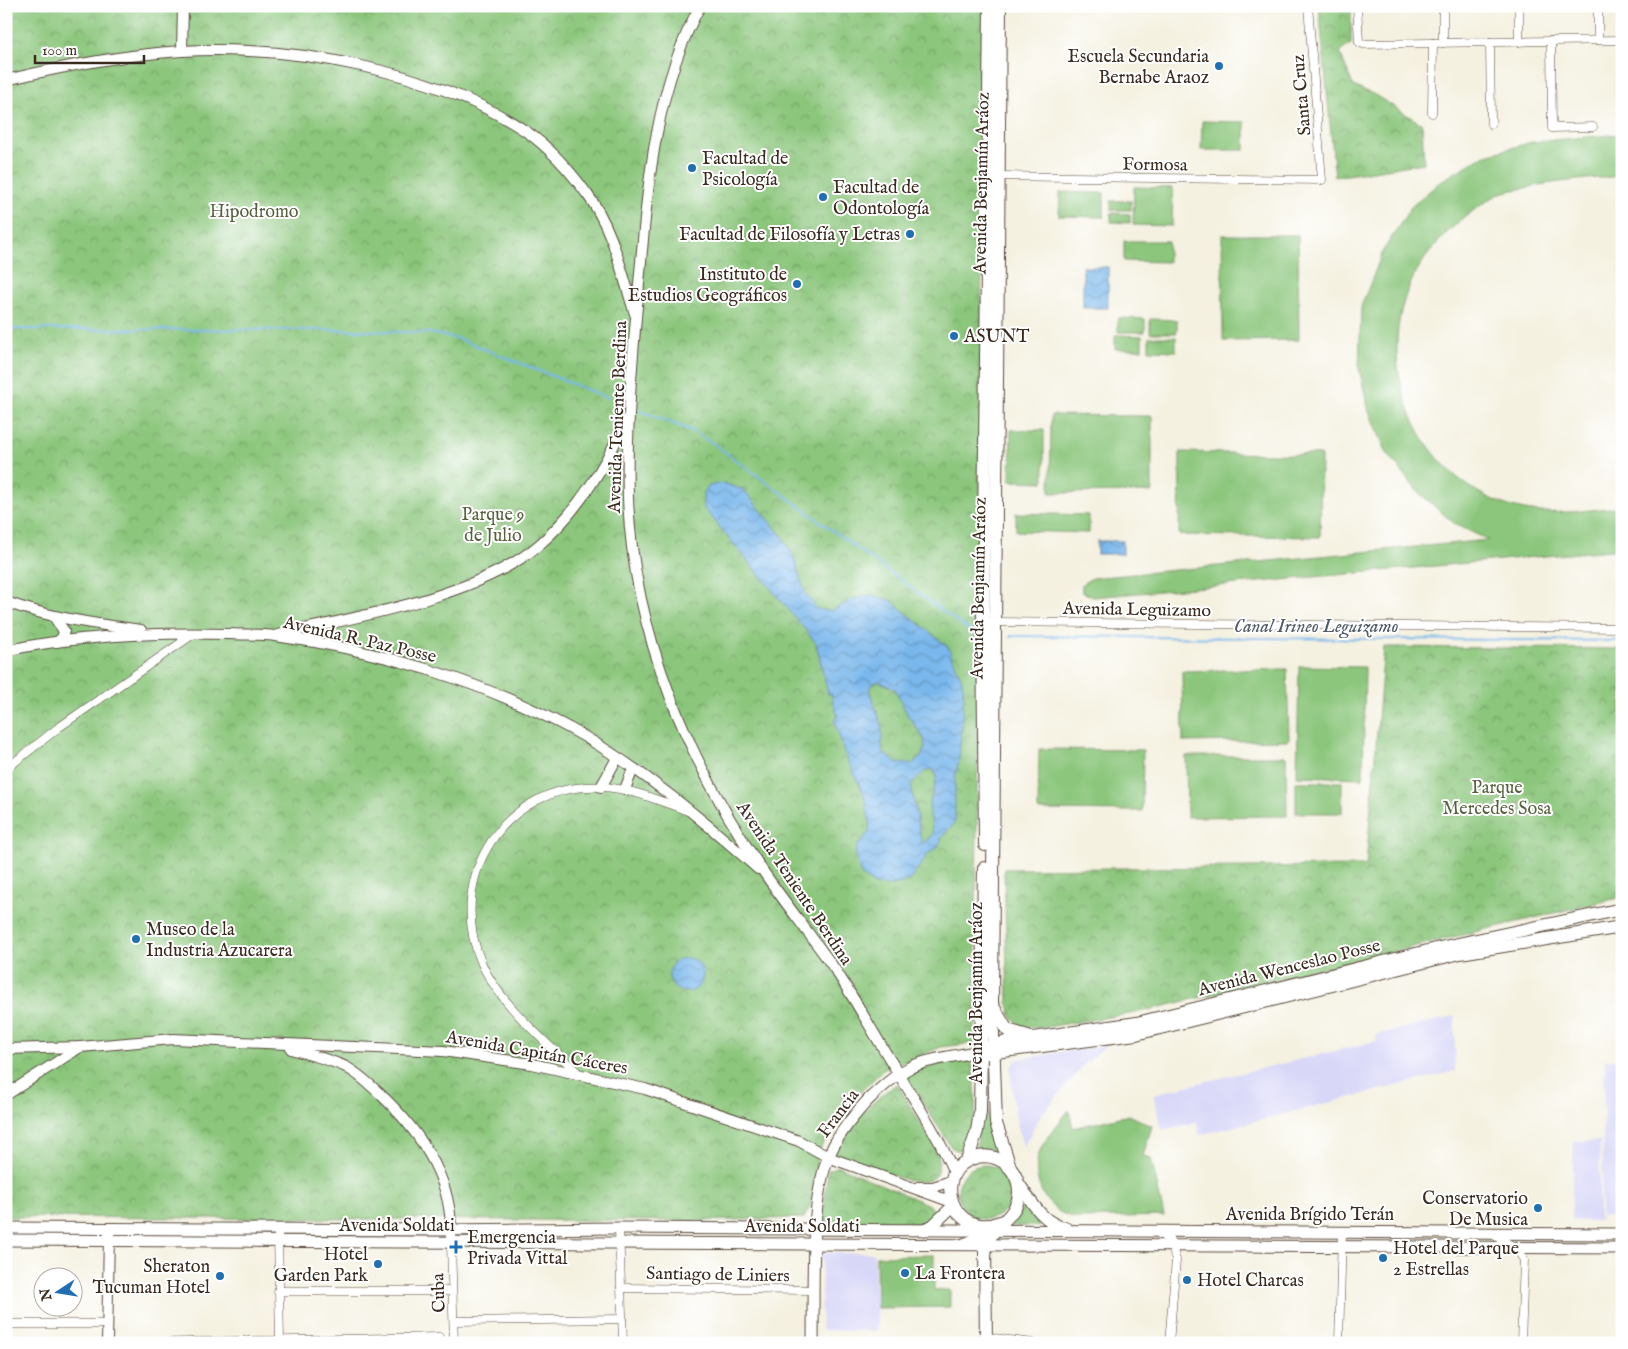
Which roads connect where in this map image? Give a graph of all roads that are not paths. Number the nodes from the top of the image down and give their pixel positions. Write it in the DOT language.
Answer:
graph roads {
  1 [pos="183,6"];
  2 [pos="700,6"];
  3 [pos="990,6"];
  4 [pos="1000,6"];
  5 [pos="1308,6"];
  6 [pos="1358,6"];
  7 [pos="1443,6"];
  8 [pos="1519,6"];
  9 [pos="1598,6"];
  10 [pos="1598,40"];
  11 [pos="1622,40"];
  12 [pos="1551,41"];
  13 [pos="1490,42"];
  14 [pos="1519,42"];
  15 [pos="1433,43"];
  16 [pos="1443,43"];
  17 [pos="182,51"];
  18 [pos="6,80"];
  19 [pos="1432,113"];
  20 [pos="1491,124"];
  21 [pos="1594,127"];
  22 [pos="993,176"];
  23 [pos="1322,180"];
  24 [pos="636,318"];
  25 [pos="630,412"];
  26 [pos="6,602"];
  27 [pos="54,616"];
  28 [pos="989,622"];
  29 [pos="1622,628"];
  30 [pos="162,633"];
  31 [pos="195,633"];
  32 [pos="274,636"];
  33 [pos="57,642"];
  34 [pos="6,652"];
  35 [pos="617,758"];
  36 [pos="6,769"];
  37 [pos="633,770"];
  38 [pos="601,787"];
  39 [pos="625,789"];
  40 [pos="691,812"];
  41 [pos="766,876"];
  42 [pos="1622,909"];
  43 [pos="1622,927"];
  44 [pos="992,1003"];
  45 [pos="1038,1037"];
  46 [pos="276,1045"];
  47 [pos="80,1047"];
  48 [pos="6,1049"];
  49 [pos="988,1050"];
  50 [pos="1014,1050"];
  51 [pos="965,1054"];
  52 [pos="579,1074"];
  53 [pos="899,1074"];
  54 [pos="993,1090"];
  55 [pos="6,1095"];
  56 [pos="944,1149"];
  57 [pos="828,1157"];
  58 [pos="965,1162"];
  59 [pos="1010,1167"];
  60 [pos="953,1177"];
  61 [pos="1018,1182"];
  62 [pos="906,1186"];
  63 [pos="952,1204"];
  64 [pos="6,1228"];
  65 [pos="619,1228"];
  66 [pos="278,1230"];
  67 [pos="451,1230"];
  68 [pos="816,1230"];
  69 [pos="924,1230"];
  70 [pos="1154,1231"];
  71 [pos="1342,1231"];
  72 [pos="965,1232"];
  73 [pos="1088,1232"];
  74 [pos="1488,1232"];
  75 [pos="1622,1234"];
  76 [pos="108,1235"];
  77 [pos="990,1235"];
  78 [pos="6,1240"];
  79 [pos="620,1242"];
  80 [pos="278,1243"];
  81 [pos="451,1243"];
  82 [pos="815,1243"];
  83 [pos="1172,1244"];
  84 [pos="1196,1244"];
  85 [pos="1342,1246"];
  86 [pos="1516,1248"];
  87 [pos="1622,1248"];
  88 [pos="1176,1260"];
  89 [pos="621,1288"];
  90 [pos="814,1290"];
  91 [pos="278,1291"];
  92 [pos="452,1291"];
  93 [pos="622,1319"];
  94 [pos="454,1321"];
  95 [pos="6,1324"];
  96 [pos="107,1324"];
  97 [pos="439,1337"];
  98 [pos="986,1340"];
  99 [pos="280,1341"];
  100 [pos="107,1343"];
  101 [pos="144,1343"];
  102 [pos="454,1343"];
  103 [pos="623,1343"];
  104 [pos="812,1343"];
  105 [pos="1033,1343"];
  106 [pos="1169,1343"];
  107 [pos="1339,1343"];
  108 [pos="1521,1343"];
  1 -- 17 [label="street"];
  2 -- 24 [label="street, Avenida Teniente Berdina"];
  3 -- 22 [label="main road, Avenida Benjamín Aráoz"];
  4 -- 22 [label="main road, Avenida Benjamín Aráoz"];
  5 -- 23 [label="street, Santa Cruz"];
  6 -- 15 [label="street"];
  7 -- 16 [label="street"];
  8 -- 14 [label="street"];
  9 -- 10 [label="street"];
  10 -- 11 [label="street"];
  10 -- 12 [label="street"];
  12 -- 14 [label="street"];
  12 -- 21 [label="street"];
  13 -- 14 [label="street"];
  13 -- 16 [label="street"];
  13 -- 20 [label="street"];
  15 -- 16 [label="street"];
  15 -- 19 [label="street"];
  17 -- 18 [label="street"];
  17 -- 24 [label="street"];
  22 -- 23 [label="street, Formosa"];
  22 -- 28 [label="main road, Avenida Benjamín Aráoz"];
  24 -- 25 [label="street, Avenida Teniente Berdina"];
  25 -- 32 [label="street"];
  25 -- 41 [label="street, Avenida Teniente Berdina"];
  26 -- 27 [label="street"];
  27 -- 30 [label="street"];
  27 -- 33 [label="street"];
  28 -- 29 [label="street, Avenida Leguizamo"];
  28 -- 44 [label="main road, Avenida Benjamín Aráoz"];
  28 -- 49 [label="main road, Avenida Benjamín Aráoz"];
  30 -- 31 [label="street, Avenida R. Paz Posse"];
  30 -- 33 [label="street, Avenida R. Paz Posse"];
  31 -- 32 [label="street, Avenida R. Paz Posse"];
  31 -- 36 [label="street"];
  32 -- 35 [label="street, Avenida R. Paz Posse"];
  33 -- 34 [label="street, Avenida R. Paz Posse"];
  35 -- 37 [label="street, Avenida R. Paz Posse"];
  35 -- 38 [label="street"];
  37 -- 39 [label="street"];
  37 -- 40 [label="street, Avenida R. Paz Posse"];
  38 -- 39 [label="street"];
  38 -- 52 [label="street"];
  39 -- 40 [label="street"];
  40 -- 41 [label="street, Avenida R. Paz Posse"];
  41 -- 53 [label="street, Avenida Teniente Berdina"];
  42 -- 45 [label="main road, Avenida Wenceslao Posse"];
  43 -- 50 [label="main road"];
  44 -- 45 [label="main road"];
  44 -- 49 [label="main road, Avenida Benjamín Aráoz"];
  45 -- 49 [label="main road, Avenida Wenceslao Posse"];
  46 -- 47 [label="street, Avenida Capitán Cáceres"];
  46 -- 52 [label="street, Avenida Capitán Cáceres"];
  46 -- 67 [label="street"];
  47 -- 48 [label="street, Avenida Capitán Cáceres"];
  47 -- 55 [label="street"];
  49 -- 50 [label="main road"];
  49 -- 51 [label="main road, Avenida Wenceslao Posse"];
  49 -- 54 [label="main road, Avenida Benjamín Aráoz"];
  49 -- 58 [label="main road, Avenida Benjamín Aráoz"];
  50 -- 54 [label="main road"];
  51 -- 53 [label="main road, Francia"];
  52 -- 57 [label="street, Avenida Capitán Cáceres"];
  53 -- 56 [label="street, Avenida Teniente Berdina"];
  53 -- 57 [label="main road, Francia"];
  54 -- 59 [label="main road, Avenida Benjamín Aráoz"];
  56 -- 58 [label="street"];
  56 -- 60 [label="street, Avenida Teniente Berdina"];
  57 -- 62 [label="street, Avenida Capitán Cáceres"];
  57 -- 68 [label="main road, Francia"];
  58 -- 59 [label="main road"];
  58 -- 60 [label="main road"];
  59 -- 61 [label="main road"];
  60 -- 62 [label="street"];
  60 -- 63 [label="main road"];
  61 -- 73 [label="main road"];
  61 -- 77 [label="main road"];
  62 -- 63 [label="street, Avenida Capitán Cáceres"];
  63 -- 69 [label="main road"];
  63 -- 72 [label="main road"];
  64 -- 76 [label="main road, Avenida Soldati"];
  65 -- 67 [label="main road, Avenida Soldati"];
  65 -- 68 [label="main road, Avenida Soldati"];
  65 -- 79 [label="street"];
  66 -- 67 [label="main road, Avenida Soldati"];
  66 -- 76 [label="main road, Avenida Soldati"];
  66 -- 80 [label="street"];
  67 -- 81 [label="street"];
  68 -- 69 [label="main road, Avenida Soldati"];
  68 -- 82 [label="main road, Francia"];
  69 -- 72 [label="main road, Avenida Soldati"];
  70 -- 71 [label="main road, Avenida Brígido Terán"];
  70 -- 73 [label="main road, Avenida Brígido Terán"];
  70 -- 83 [label="street"];
  71 -- 74 [label="main road, Avenida Brígido Terán"];
  71 -- 85 [label="street"];
  72 -- 77 [label="main road"];
  72 -- 77 [label="main road"];
  72 -- 77 [label="main road"];
  72 -- 82 [label="main road, Avenida Soldati"];
  73 -- 77 [label="main road, Avenida Brígido Terán"];
  74 -- 75 [label="main road, Avenida Brígido Terán"];
  74 -- 86 [label="street"];
  76 -- 78 [label="main road, Avenida Soldati"];
  76 -- 80 [label="main road, Avenida Soldati"];
  76 -- 96 [label="street"];
  77 -- 83 [label="main road, Avenida Brígido Terán"];
  77 -- 98 [label="main road"];
  79 -- 81 [label="main road, Avenida Soldati"];
  79 -- 82 [label="main road, Avenida Soldati"];
  79 -- 89 [label="street"];
  80 -- 81 [label="main road, Avenida Soldati"];
  80 -- 91 [label="street"];
  81 -- 92 [label="street, Cuba"];
  82 -- 90 [label="main road, Francia"];
  83 -- 84 [label="main road, Avenida Brígido Terán"];
  83 -- 88 [label="street"];
  84 -- 85 [label="main road, Avenida Brígido Terán"];
  84 -- 88 [label="street"];
  85 -- 86 [label="main road, Avenida Brígido Terán"];
  85 -- 107 [label="street"];
  86 -- 87 [label="main road, Avenida Brígido Terán"];
  86 -- 108 [label="street"];
  88 -- 106 [label="street"];
  89 -- 90 [label="street, Santiago de Liniers"];
  89 -- 93 [label="street"];
  90 -- 104 [label="main road, Francia"];
  91 -- 92 [label="street"];
  91 -- 99 [label="street"];
  92 -- 94 [label="street, Cuba"];
  93 -- 94 [label="street"];
  93 -- 103 [label="street"];
  94 -- 102 [label="street, Cuba"];
  95 -- 96 [label="street"];
  96 -- 100 [label="street"];
  97 -- 99 [label="street"];
  98 -- 105 [label="street"];
  99 -- 101 [label="street"];
}
